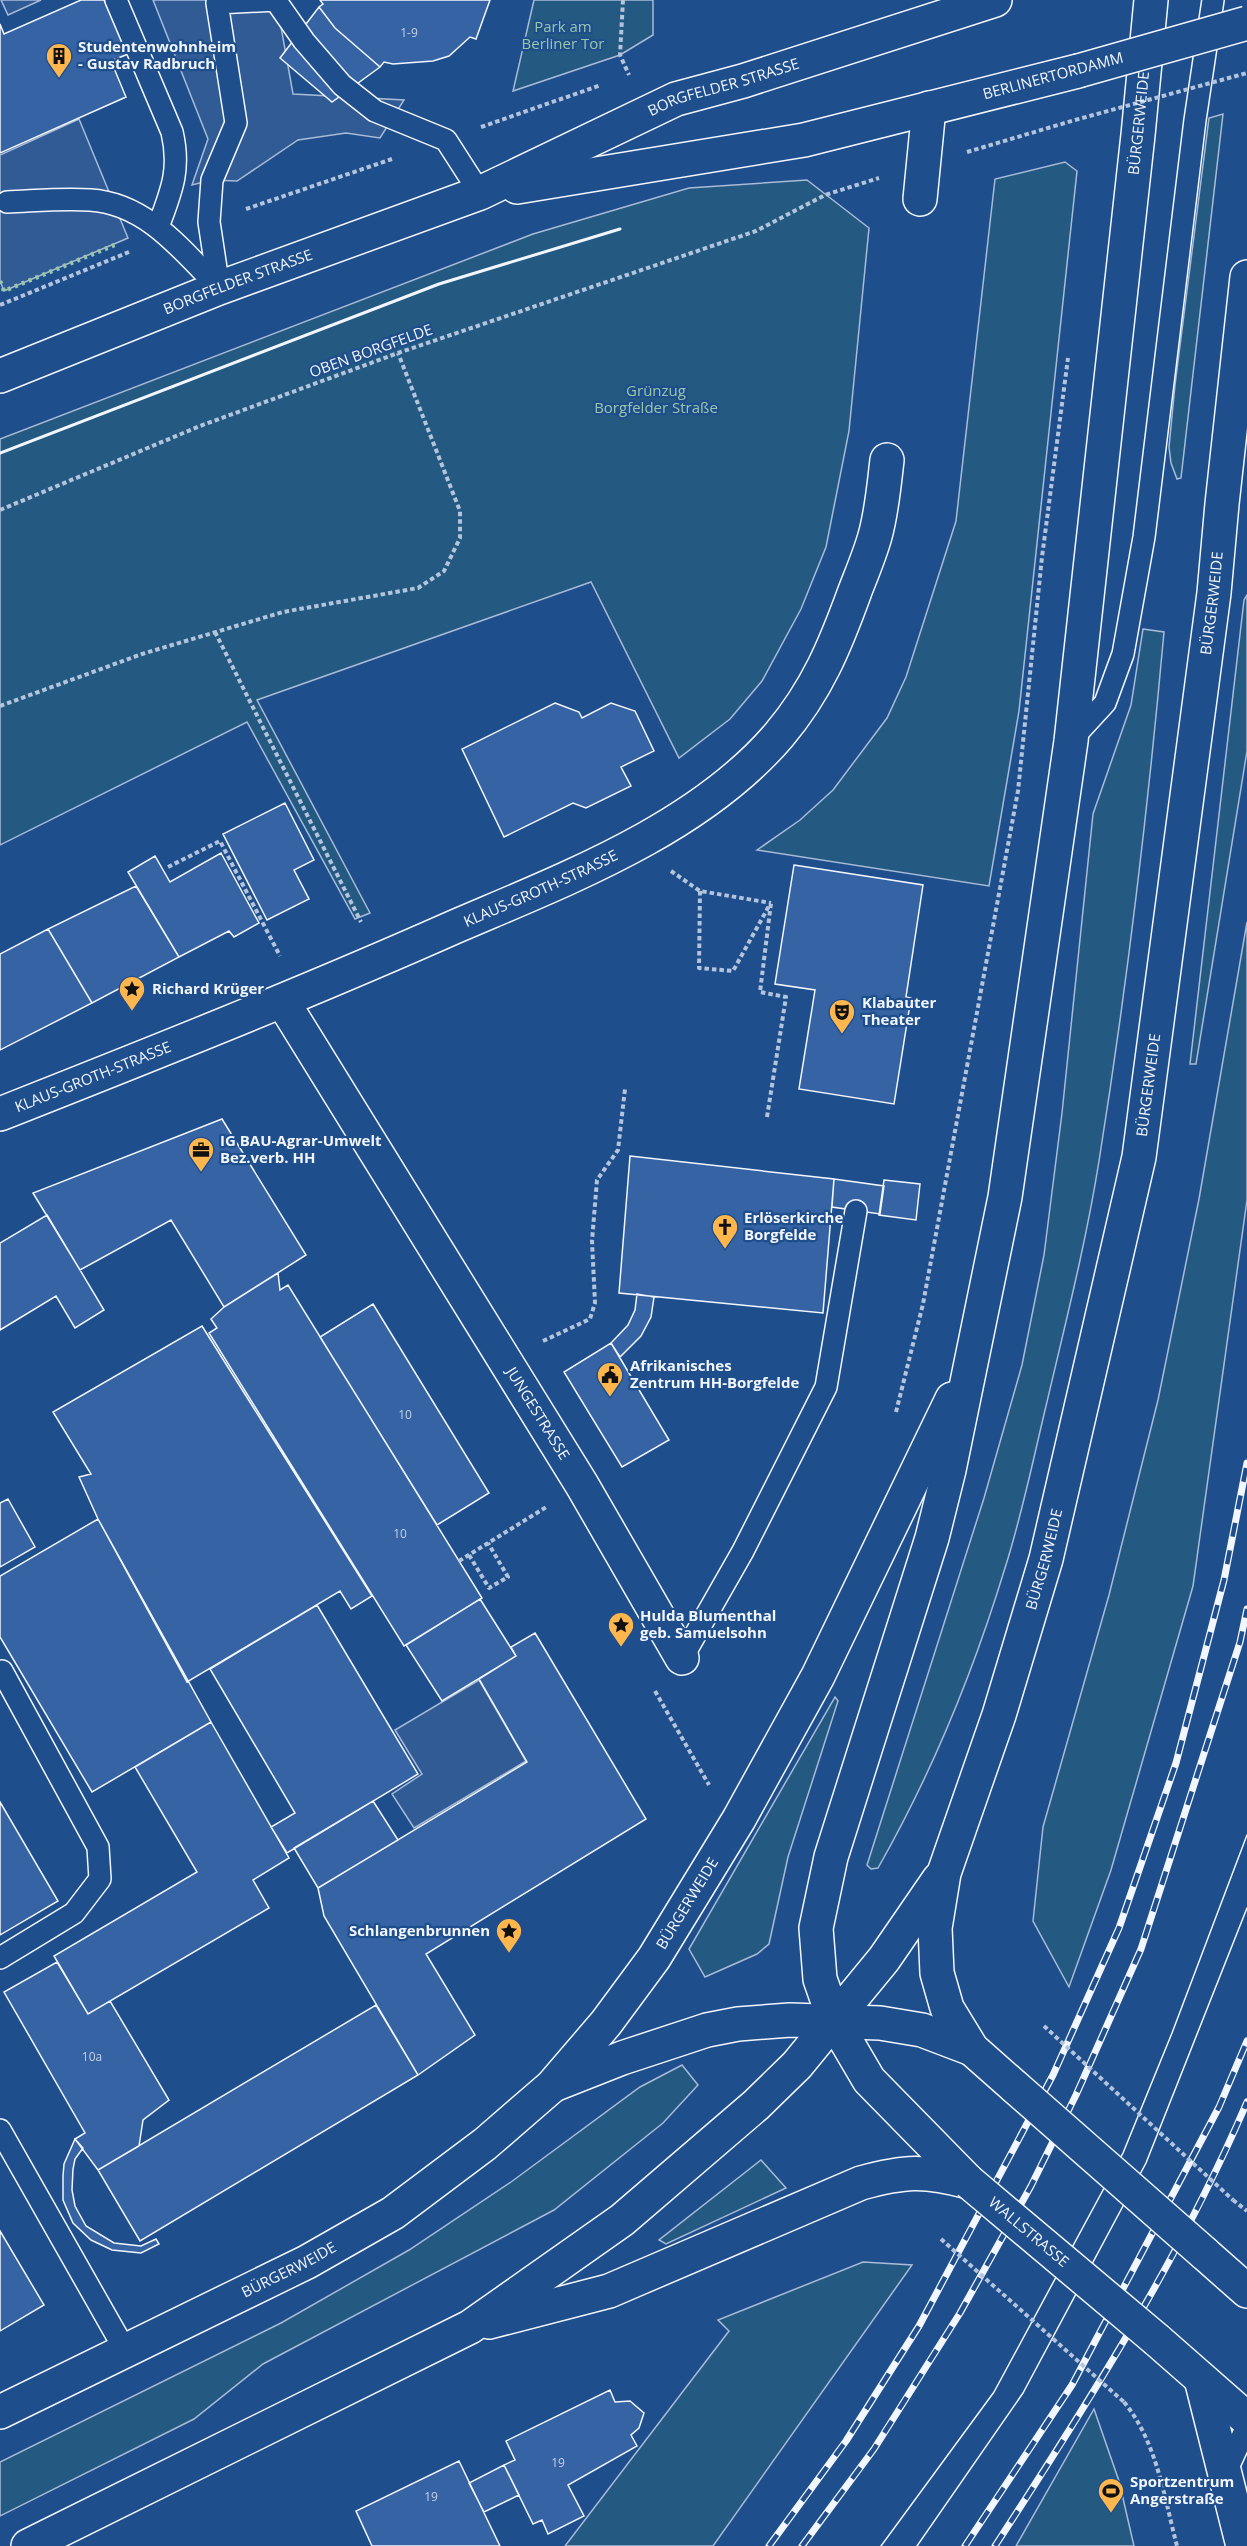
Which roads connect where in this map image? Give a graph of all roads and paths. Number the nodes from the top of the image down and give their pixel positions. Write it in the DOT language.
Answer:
graph roads {
  1 [pos="116,0"];
  2 [pos="624,0"];
  3 [pos="1151,0"];
  4 [pos="1213,0"];
  5 [pos="276,1"];
  6 [pos="986,2"];
  7 [pos="1247,23"];
  8 [pos="1247,73"];
  9 [pos="629,75"];
  10 [pos="929,108"];
  11 [pos="924,164"];
  12 [pos="480,193"];
  13 [pos="920,200"];
  14 [pos="7,202"];
  15 [pos="158,227"];
  16 [pos="1247,278"];
  17 [pos="219,288"];
  18 [pos="1069,348"];
  19 [pos="398,353"];
  20 [pos="0,376"];
  21 [pos="887,460"];
  22 [pos="0,510"];
  23 [pos="215,632"];
  24 [pos="0,706"];
  25 [pos="1071,741"];
  26 [pos="168,867"];
  27 [pos="771,903"];
  28 [pos="258,915"];
  29 [pos="380,960"];
  30 [pos="283,1002"];
  31 [pos="625,1089"];
  32 [pos="0,1114"];
  33 [pos="767,1117"];
  34 [pos="856,1211"];
  35 [pos="974,1351"];
  36 [pos="504,1360"];
  37 [pos="894,1423"];
  38 [pos="582,1485"];
  39 [pos="488,1543"];
  40 [pos="469,1555"];
  41 [pos="459,1561"];
  42 [pos="682,1658"];
  43 [pos="2,1671"];
  44 [pos="738,1819"];
  45 [pos="944,1873"];
  46 [pos="0,1958"];
  47 [pos="835,2022"];
  48 [pos="1044,2026"];
  49 [pos="972,2049"];
  50 [pos="552,2086"];
  51 [pos="0,2130"];
  52 [pos="969,2182"];
  53 [pos="1247,2211"];
  54 [pos="941,2239"];
  55 [pos="1247,2290"];
  56 [pos="470,2327"];
  57 [pos="125,2350"];
  58 [pos="1201,2379"];
  59 [pos="0,2412"];
  60 [pos="1247,2419"];
  61 [pos="1247,2426"];
  62 [pos="1225,2474"];
  63 [pos="30,2546"];
  64 [pos="1177,2546"];
  65 [pos="1243,2546"];
  1 -- 15 [label="lane"];
  2 -- 9 [label="path"];
  3 -- 25 [label="main road, BÜRGERWEIDE"];
  4 -- 25 [label="lane"];
  5 -- 12 [label="lane"];
  5 -- 17 [label="lane"];
  6 -- 12 [label="main road, BORGFELDER STRASSE"];
  7 -- 10 [label="main road, BERLINERTORDAMM, bridge"];
  8 -- 11 [label="path, OBEN BORGFELDE, bridge"];
  10 -- 11 [label="main road"];
  10 -- 12 [label="main road, BORGFELDER STRASSE"];
  11 -- 13 [label="main road"];
  11 -- 19 [label="path, OBEN BORGFELDE"];
  12 -- 17 [label="main road, BORGFELDER STRASSE"];
  14 -- 15 [label="lane"];
  15 -- 17 [label="lane"];
  16 -- 45 [label="main road, BÜRGERWEIDE"];
  17 -- 20 [label="main road, BORGFELDER STRASSE"];
  18 -- 37 [label="path"];
  19 -- 22 [label="path, OBEN BORGFELDE"];
  19 -- 23 [label="path"];
  21 -- 29 [label="main road, KLAUS-GROTH-STRASSE"];
  23 -- 24 [label="path"];
  23 -- 29 [label="path"];
  25 -- 35 [label="main road, BÜRGERWEIDE"];
  26 -- 28 [label="path"];
  27 -- 27 [label="path"];
  27 -- 33 [label="path"];
  29 -- 30 [label="main road, KLAUS-GROTH-STRASSE"];
  30 -- 32 [label="main road, KLAUS-GROTH-STRASSE"];
  30 -- 36 [label="main road, JUNGESTRASSE"];
  31 -- 36 [label="path"];
  34 -- 42 [label="lane"];
  35 -- 44 [label="main road, BÜRGERWEIDE"];
  35 -- 47 [label="main road, BÜRGERWEIDE"];
  36 -- 38 [label="main road, JUNGESTRASSE"];
  38 -- 39 [label="path"];
  38 -- 42 [label="main road, JUNGESTRASSE"];
  39 -- 40 [label="path"];
  39 -- 40 [label="path"];
  40 -- 41 [label="path"];
  42 -- 44 [label="path"];
  43 -- 46 [label="lane"];
  44 -- 50 [label="main road, BÜRGERWEIDE"];
  45 -- 47 [label="main road, BÜRGERWEIDE"];
  45 -- 49 [label="main road, BÜRGERWEIDE"];
  47 -- 49 [label="main road, BÜRGERWEIDE"];
  47 -- 50 [label="main road, BÜRGERWEIDE"];
  47 -- 52 [label="main road, WALLSTRASSE"];
  47 -- 56 [label="main road, BÜRGERWEIDE"];
  48 -- 53 [label="path, bridge"];
  49 -- 55 [label="main road, bridge"];
  50 -- 57 [label="main road, BÜRGERWEIDE"];
  51 -- 57 [label="lane"];
  52 -- 56 [label="main road, BÜRGERWEIDE"];
  52 -- 58 [label="main road, WALLSTRASSE, bridge"];
  54 -- 64 [label="path, bridge"];
  56 -- 63 [label="main road, BÜRGERWEIDE"];
  57 -- 59 [label="main road, BÜRGERWEIDE"];
  58 -- 60 [label="main road, WALLSTRASSE"];
  58 -- 62 [label="main road"];
  61 -- 62 [label="lane"];
  62 -- 65 [label="main road"];
}
